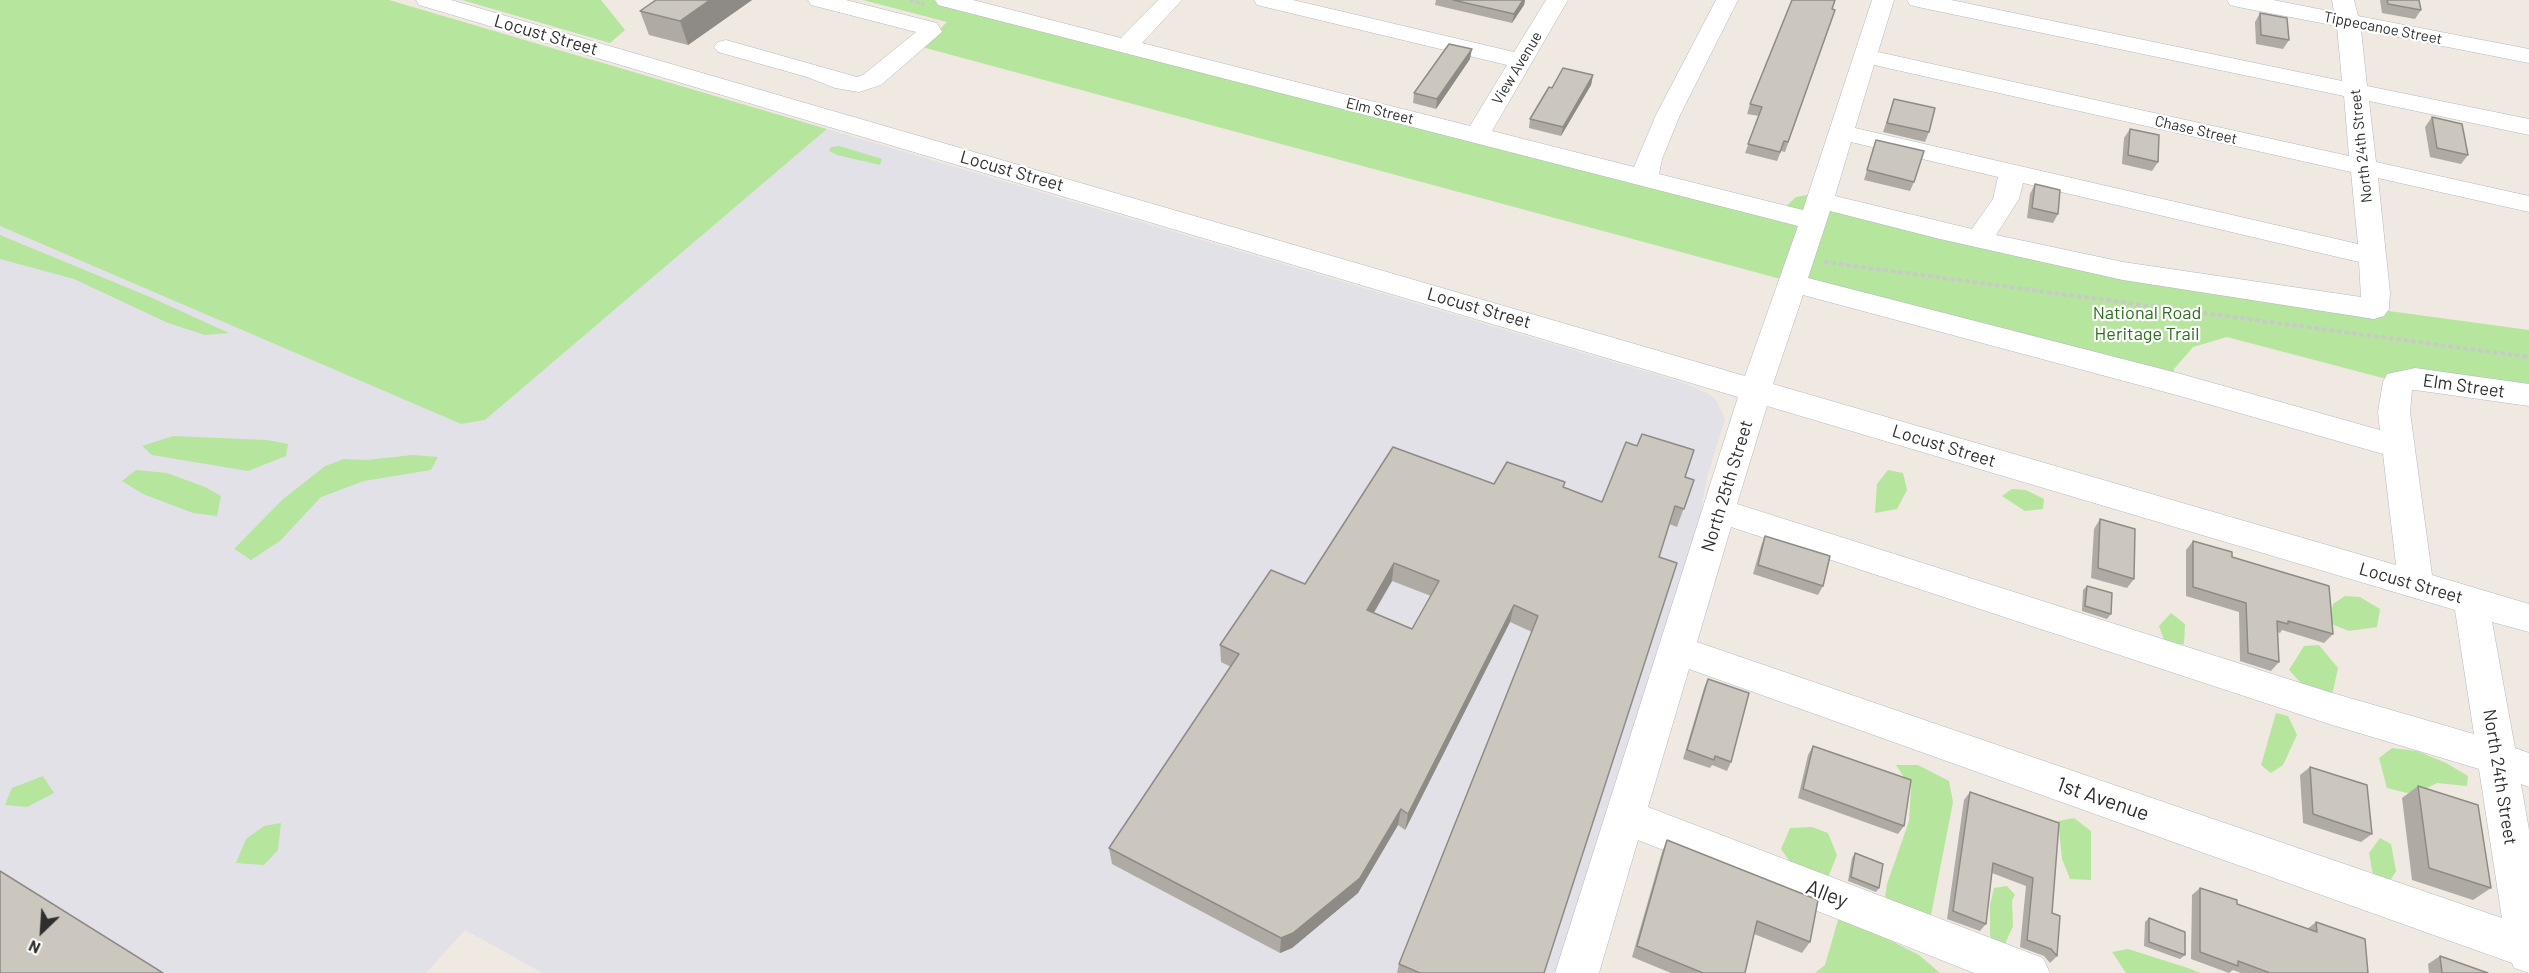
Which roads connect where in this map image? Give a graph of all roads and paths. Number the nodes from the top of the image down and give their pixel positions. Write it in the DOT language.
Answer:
graph roads {
  1 [pos="428,0"];
  2 [pos="819,0"];
  3 [pos="946,0"];
  4 [pos="1171,0"];
  5 [pos="1265,0"];
  6 [pos="1557,0"];
  7 [pos="1727,0"];
  8 [pos="1883,0"];
  9 [pos="1918,0"];
  10 [pos="2238,0"];
  11 [pos="848,3"];
  12 [pos="1010,7"];
  13 [pos="2345,11"];
  14 [pos="1126,46"];
  15 [pos="726,47"];
  16 [pos="1864,56"];
  17 [pos="2529,56"];
  18 [pos="1521,61"];
  19 [pos="2355,91"];
  20 [pos="2529,128"];
  21 [pos="1840,132"];
  22 [pos="1476,136"];
  23 [pos="2364,168"];
  24 [pos="2013,171"];
  25 [pos="1645,178"];
  26 [pos="2529,204"];
  27 [pos="1817,211"];
  28 [pos="1979,240"];
  29 [pos="2373,256"];
  30 [pos="1823,262"];
  31 [pos="1792,283"];
  32 [pos="2376,293"];
  33 [pos="2529,357"];
  34 [pos="1756,389"];
  35 [pos="2529,395"];
  36 [pos="2399,447"];
  37 [pos="1720,511"];
  38 [pos="2416,585"];
  39 [pos="2471,601"];
  40 [pos="2529,618"];
  41 [pos="1677,650"];
  42 [pos="2513,764"];
  43 [pos="1625,816"];
  44 [pos="2529,950"];
  45 [pos="1577,973"];
  46 [pos="2028,973"];
  1 -- 34 [label="street, Locust Street"];
  2 -- 11 [label="street"];
  3 -- 12 [label="street, Elm Street"];
  4 -- 14 [label="street"];
  5 -- 18 [label="street"];
  6 -- 18 [label="street, View Avenue"];
  7 -- 25 [label="street"];
  8 -- 16 [label="street, North 25th Street"];
  9 -- 19 [label="street"];
  10 -- 13 [label="street, Tippecanoe Street"];
  11 -- 15 [label="street"];
  12 -- 14 [label="street, Elm Street"];
  13 -- 17 [label="street, Tippecanoe Street"];
  13 -- 19 [label="street, North 24th Street"];
  14 -- 22 [label="street, Elm Street"];
  16 -- 21 [label="street, North 25th Street"];
  16 -- 23 [label="street, Chase Street"];
  18 -- 22 [label="street, View Avenue"];
  19 -- 20 [label="street"];
  19 -- 23 [label="street, North 24th Street"];
  21 -- 24 [label="street"];
  21 -- 27 [label="street, North 25th Street"];
  22 -- 25 [label="street, Elm Street"];
  23 -- 26 [label="street, Chase Street"];
  23 -- 29 [label="street, North 24th Street"];
  24 -- 28 [label="street"];
  24 -- 29 [label="street"];
  25 -- 27 [label="street, Elm Street"];
  27 -- 28 [label="street, Elm Street"];
  27 -- 31 [label="street, North 25th Street"];
  28 -- 32 [label="street, Elm Street"];
  29 -- 32 [label="street, North 24th Street"];
  30 -- 33 [label="path"];
  31 -- 34 [label="street, North 25th Street"];
  31 -- 36 [label="street"];
  34 -- 37 [label="street, North 25th Street"];
  34 -- 38 [label="street, Locust Street"];
  35 -- 36 [label="street, Elm Street"];
  36 -- 38 [label="street"];
  37 -- 41 [label="street, North 25th Street"];
  37 -- 42 [label="street"];
  38 -- 39 [label="street, Locust Street"];
  39 -- 40 [label="street, Locust Street"];
  39 -- 42 [label="street, North 24th Street"];
  41 -- 43 [label="street, North 25th Street"];
  41 -- 44 [label="street, 1st Avenue"];
  42 -- 44 [label="street, North 24th Street"];
  43 -- 45 [label="street, North 25th Street"];
  43 -- 46 [label="street, Alley"];
}
